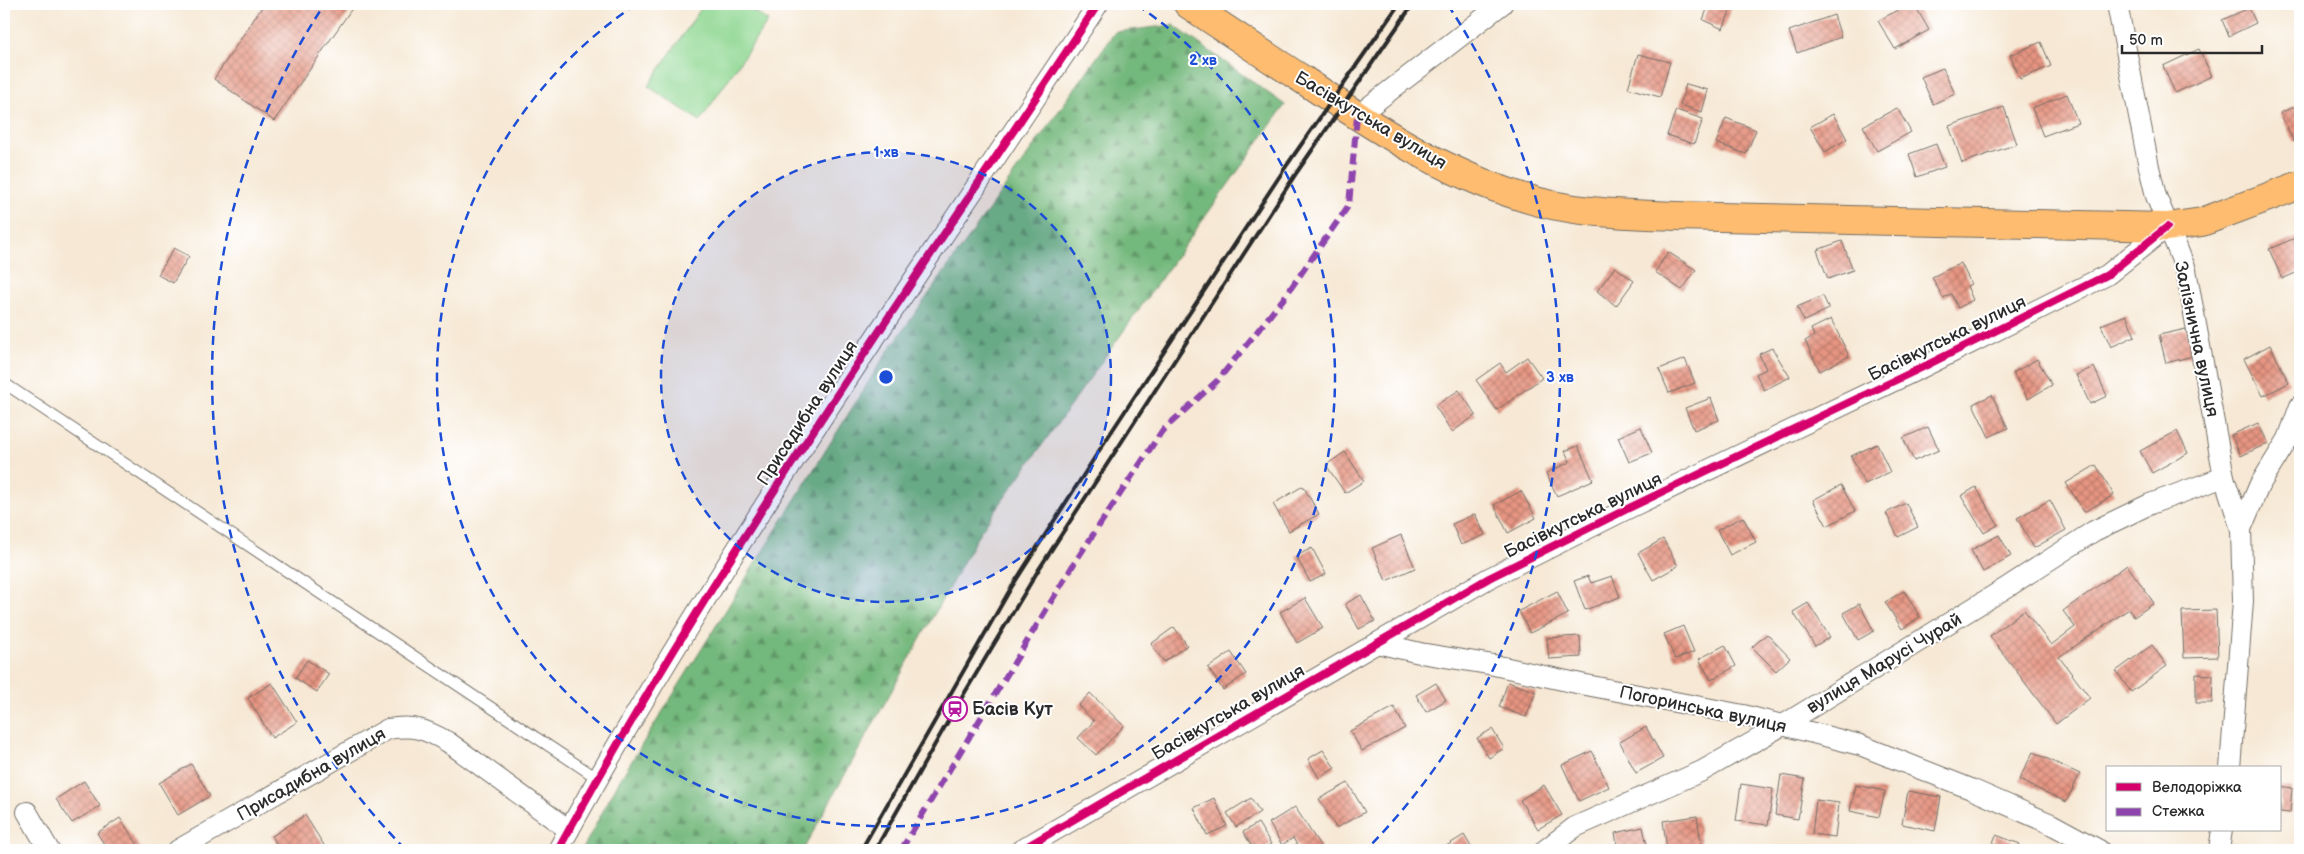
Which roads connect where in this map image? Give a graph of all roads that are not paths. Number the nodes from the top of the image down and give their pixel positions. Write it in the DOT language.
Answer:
graph roads {
  1 [pos="1098,4"];
  2 [pos="1188,4"];
  3 [pos="1502,4"];
  4 [pos="2118,4"];
  5 [pos="1357,116"];
  6 [pos="2300,185"];
  7 [pos="2167,227"];
  8 [pos="4,383"];
  9 [pos="2300,406"];
  10 [pos="2224,477"];
  11 [pos="2241,529"];
  12 [pos="1377,642"];
  13 [pos="1783,725"];
  14 [pos="2230,766"];
  15 [pos="597,778"];
  16 [pos="26,812"];
  17 [pos="569,830"];
  18 [pos="2222,832"];
  19 [pos="49,850"];
  20 [pos="178,850"];
  21 [pos="558,850"];
  22 [pos="1021,850"];
  23 [pos="1546,850"];
  24 [pos="2099,850"];
  25 [pos="2219,850"];
  1 -- 15 [label="street, Присадибна вулиця"];
  2 -- 5 [label="main road, Басівкутська вулиця"];
  3 -- 5 [label="street"];
  4 -- 7 [label="street, Залізнична вулиця"];
  5 -- 7 [label="main road, Басівкутська вулиця"];
  6 -- 7 [label="main road, Басівкутська вулиця"];
  7 -- 10 [label="street, Залізнична вулиця"];
  7 -- 12 [label="street, Басівкутська вулиця"];
  8 -- 15 [label="lane"];
  9 -- 11 [label="street, Залізнична вулиця"];
  10 -- 11 [label="street, Залізнична вулиця"];
  10 -- 13 [label="street, вулиця Марусі Чурай"];
  11 -- 14 [label="street, Залізнична вулиця"];
  12 -- 13 [label="street, Погоринська вулиця"];
  12 -- 22 [label="street, Басівкутська вулиця"];
  13 -- 23 [label="street, вулиця Марусі Чурай"];
  13 -- 24 [label="street, Погоринська вулиця"];
  15 -- 17 [label="street, Присадибна вулиця"];
  16 -- 19 [label="street"];
  17 -- 20 [label="street, Присадибна вулиця"];
  17 -- 21 [label="street, Присадибна вулиця"];
  18 -- 25 [label="street"];
}
